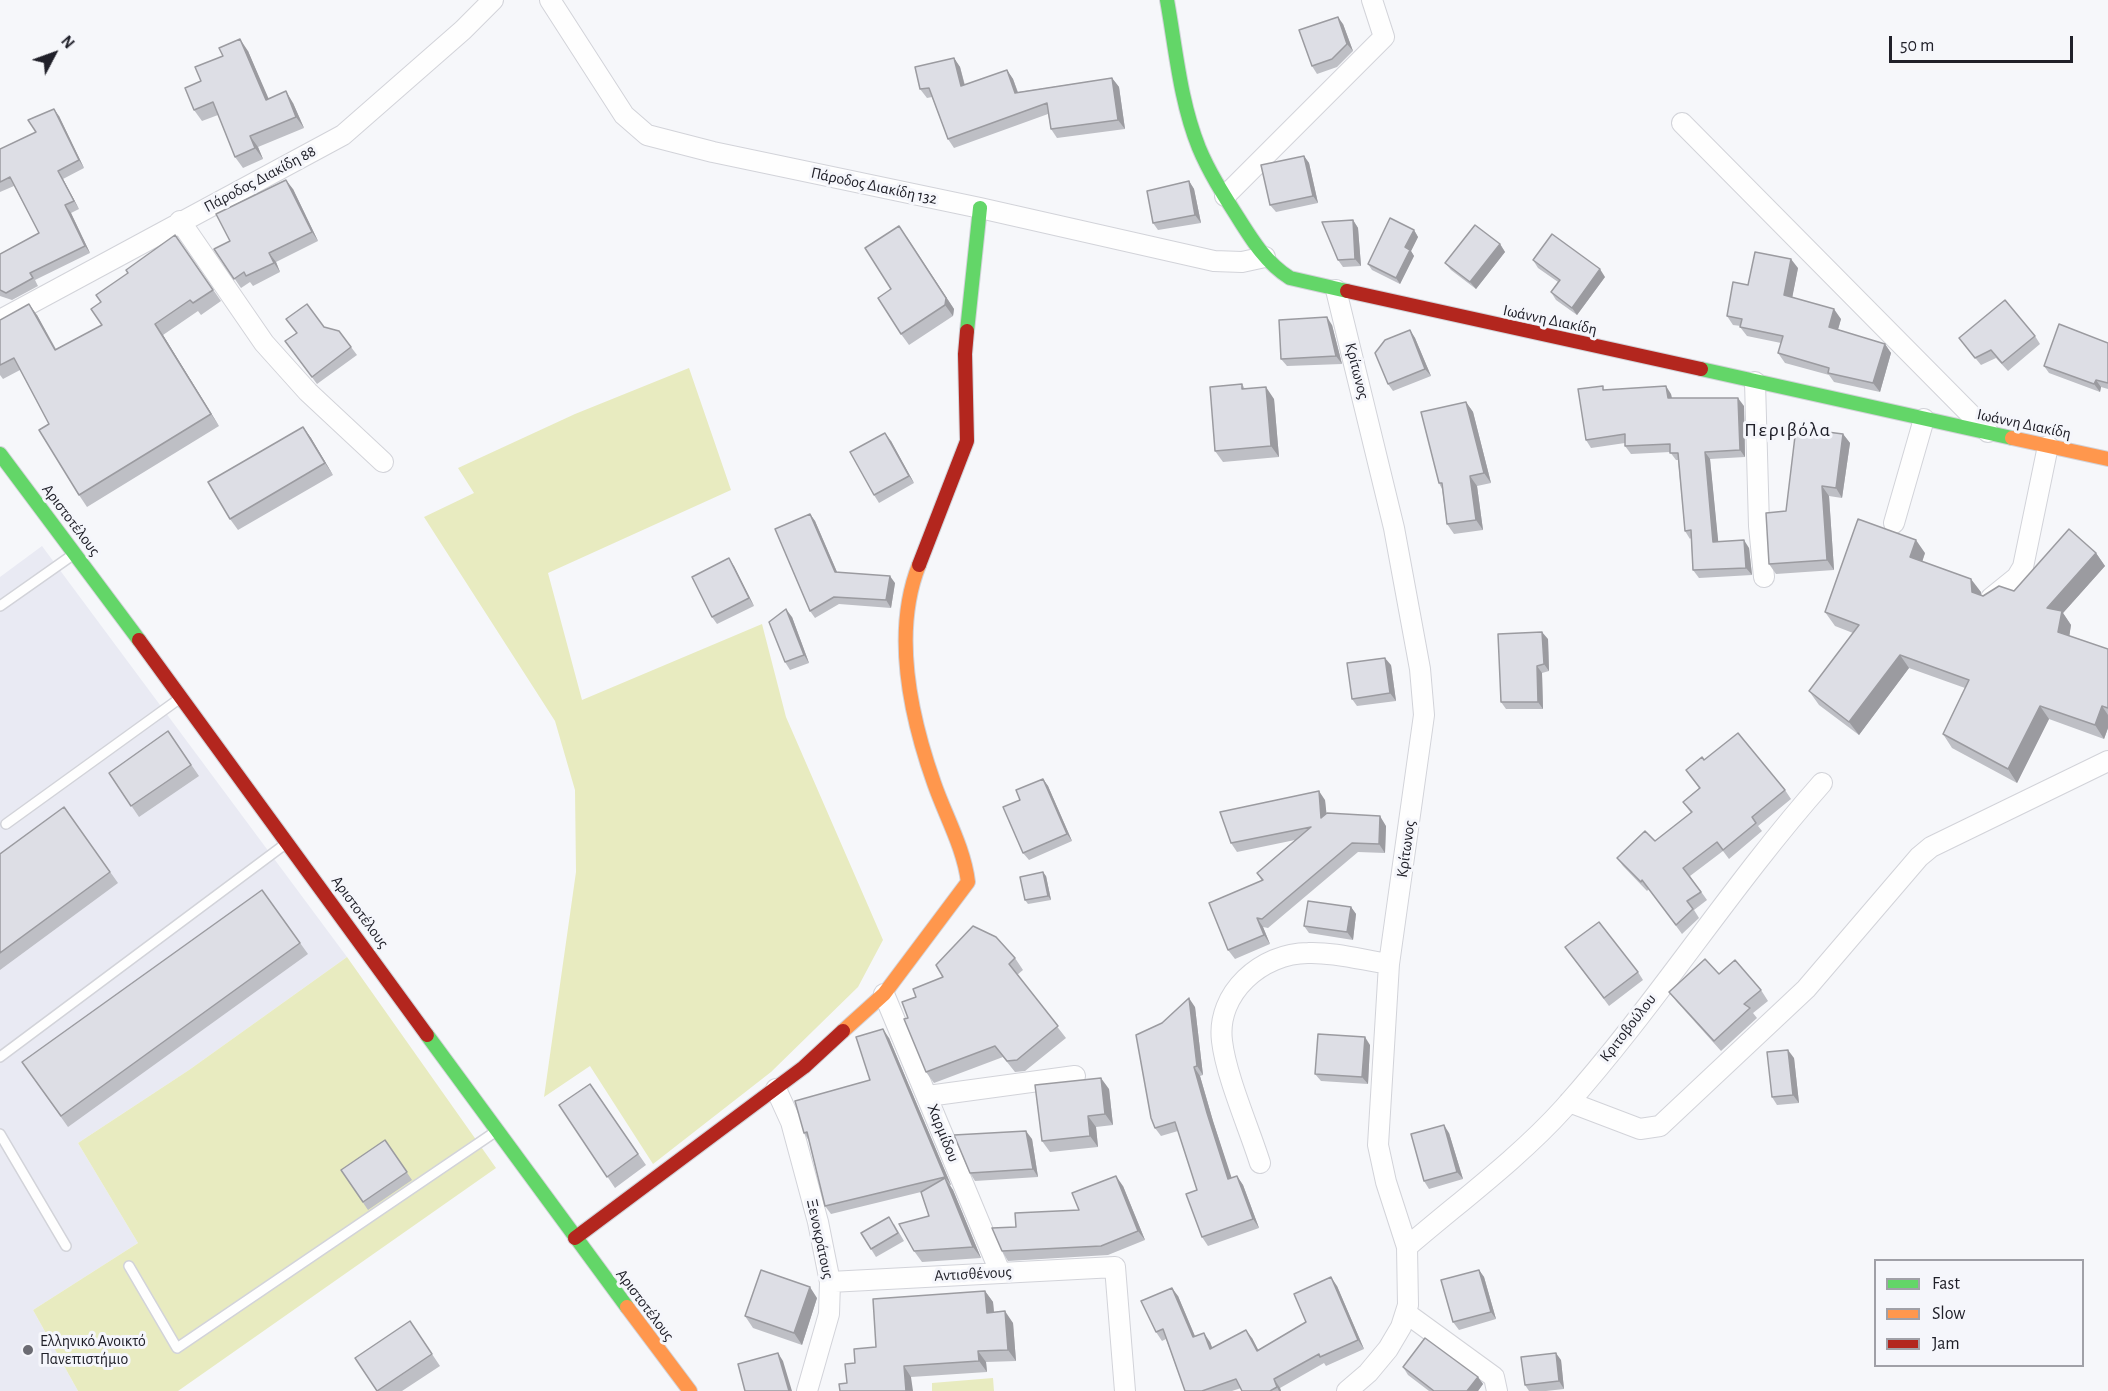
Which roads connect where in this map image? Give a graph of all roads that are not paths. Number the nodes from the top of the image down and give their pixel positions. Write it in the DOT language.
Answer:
graph roads {
  1 [pos="493,0"];
  2 [pos="550,0"];
  3 [pos="1167,0"];
  4 [pos="1372,0"];
  5 [pos="1682,123"];
  6 [pos="1225,196"];
  7 [pos="980,207"];
  8 [pos="180,221"];
  9 [pos="1265,257"];
  10 [pos="1336,290"];
  11 [pos="0,320"];
  12 [pos="1755,382"];
  13 [pos="1924,419"];
  14 [pos="1989,433"];
  15 [pos="2048,446"];
  16 [pos="0,454"];
  17 [pos="2108,459"];
  18 [pos="383,462"];
  19 [pos="1894,523"];
  20 [pos="75,553"];
  21 [pos="1764,577"];
  22 [pos="1991,598"];
  23 [pos="0,606"];
  24 [pos="182,697"];
  25 [pos="2108,761"];
  26 [pos="1821,783"];
  27 [pos="6,824"];
  28 [pos="288,842"];
  29 [pos="1389,964"];
  30 [pos="884,994"];
  31 [pos="0,1057"];
  32 [pos="1075,1076"];
  33 [pos="776,1089"];
  34 [pos="928,1096"];
  35 [pos="1569,1101"];
  36 [pos="497,1131"];
  37 [pos="0,1134"];
  38 [pos="1260,1163"];
  39 [pos="575,1238"];
  40 [pos="66,1246"];
  41 [pos="1407,1247"];
  42 [pos="129,1266"];
  43 [pos="1000,1272"];
  44 [pos="830,1282"];
  45 [pos="1406,1312"];
  46 [pos="690,1391"];
  47 [pos="807,1391"];
  48 [pos="1125,1391"];
  49 [pos="1347,1391"];
  50 [pos="1497,1391"];
  1 -- 8 [label="street, Πάροδος Διακίδη 88"];
  2 -- 7 [label="street, Πάροδος Διακίδη 132"];
  3 -- 6 [label="street, Ιωάννη Διακίδη"];
  4 -- 6 [label="street"];
  5 -- 14 [label="street"];
  6 -- 9 [label="street, Ιωάννη Διακίδη"];
  7 -- 9 [label="street, Πάροδος Διακίδη 132"];
  7 -- 30 [label="street"];
  8 -- 11 [label="street, Πάροδος Διακίδη 88"];
  8 -- 18 [label="street"];
  9 -- 10 [label="street, Ιωάννη Διακίδη"];
  10 -- 12 [label="street, Ιωάννη Διακίδη"];
  10 -- 29 [label="street, Κρίτωνος"];
  12 -- 13 [label="street, Ιωάννη Διακίδη"];
  12 -- 21 [label="street"];
  13 -- 14 [label="street, Ιωάννη Διακίδη"];
  13 -- 19 [label="street"];
  14 -- 15 [label="street, Ιωάννη Διακίδη"];
  15 -- 17 [label="street, Ιωάννη Διακίδη"];
  15 -- 22 [label="street"];
  16 -- 20 [label="street, Αριστοτέλους"];
  20 -- 23 [label="lane"];
  20 -- 24 [label="street, Αριστοτέλους"];
  24 -- 27 [label="lane"];
  24 -- 28 [label="street, Αριστοτέλους"];
  25 -- 35 [label="street"];
  26 -- 35 [label="street, Κριτοβούλου"];
  28 -- 31 [label="lane"];
  28 -- 36 [label="street, Αριστοτέλους"];
  29 -- 38 [label="street"];
  29 -- 41 [label="street, Κρίτωνος"];
  30 -- 33 [label="street"];
  30 -- 34 [label="street, Χαρμίδου"];
  32 -- 34 [label="street"];
  33 -- 39 [label="street"];
  33 -- 44 [label="street, Ξενοκράτους"];
  34 -- 43 [label="street, Χαρμίδου"];
  35 -- 41 [label="street, Κριτοβούλου"];
  36 -- 39 [label="street, Αριστοτέλους"];
  36 -- 42 [label="lane"];
  37 -- 40 [label="lane"];
  39 -- 46 [label="street, Αριστοτέλους"];
  41 -- 45 [label="street, Κρίτωνος"];
  43 -- 44 [label="street, Αντισθένους"];
  43 -- 48 [label="street, Αντισθένους"];
  44 -- 47 [label="street, Ξενοκράτους"];
  45 -- 49 [label="street, Κρίτωνος"];
  45 -- 50 [label="street"];
}
